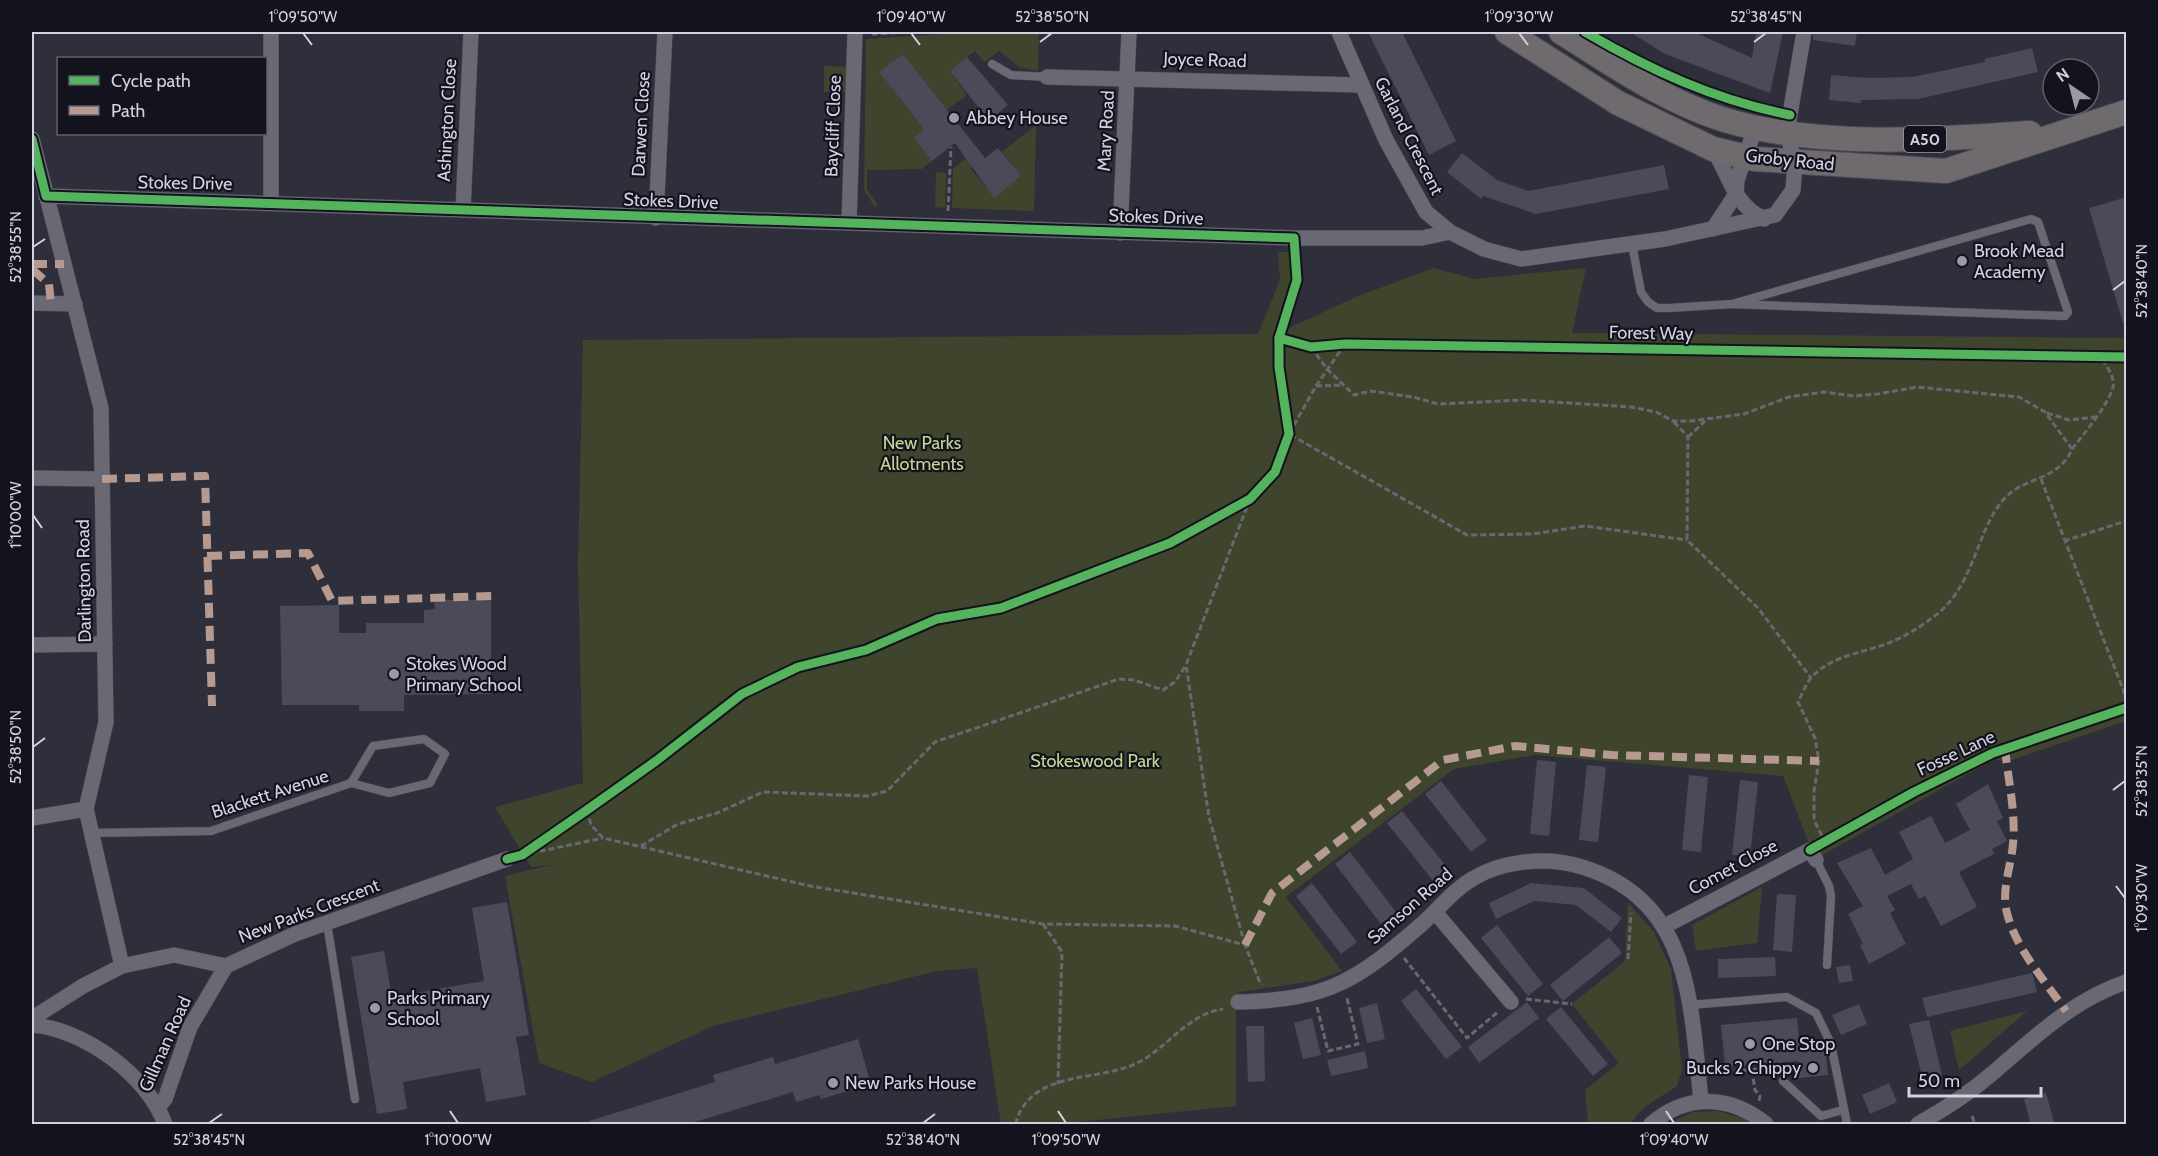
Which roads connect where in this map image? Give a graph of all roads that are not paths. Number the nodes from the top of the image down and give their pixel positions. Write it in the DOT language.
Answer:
graph roads {
  1 [pos="271,32"];
  2 [pos="471,32"];
  3 [pos="665,32"];
  4 [pos="1129,32"];
  5 [pos="1339,32"];
  6 [pos="1507,32"];
  7 [pos="1561,32"];
  8 [pos="1804,32"];
  9 [pos="855,33"];
  10 [pos="992,64"];
  11 [pos="1047,77"];
  12 [pos="1128,78"];
  13 [pos="1361,85"];
  14 [pos="2127,112"];
  15 [pos="1756,126"];
  16 [pos="2062,131"];
  17 [pos="1787,132"];
  18 [pos="32,139"];
  19 [pos="1713,149"];
  20 [pos="1746,157"];
  21 [pos="1795,164"];
  22 [pos="1736,194"];
  23 [pos="46,196"];
  24 [pos="271,202"];
  25 [pos="463,210"];
  26 [pos="656,218"];
  27 [pos="1764,219"];
  28 [pos="849,223"];
  29 [pos="1713,229"];
  30 [pos="1450,232"];
  31 [pos="1120,233"];
  32 [pos="1632,244"];
  33 [pos="32,303"];
  34 [pos="75,304"];
  35 [pos="1732,304"];
  36 [pos="32,478"];
  37 [pos="102,479"];
  38 [pos="105,644"];
  39 [pos="32,645"];
  40 [pos="351,783"];
  41 [pos="86,809"];
  42 [pos="32,818"];
  43 [pos="90,833"];
  44 [pos="1813,855"];
  45 [pos="507,859"];
  46 [pos="1435,912"];
  47 [pos="327,923"];
  48 [pos="1665,926"];
  49 [pos="1827,965"];
  50 [pos="122,966"];
  51 [pos="226,966"];
  52 [pos="2127,982"];
  53 [pos="1238,1002"];
  54 [pos="1511,1002"];
  55 [pos="1688,1005"];
  56 [pos="33,1025"];
  57 [pos="1783,1081"];
  58 [pos="355,1099"];
  59 [pos="1701,1100"];
  60 [pos="158,1107"];
  61 [pos="1843,1110"];
  62 [pos="165,1125"];
  63 [pos="1651,1125"];
  64 [pos="1766,1125"];
  65 [pos="1847,1125"];
  66 [pos="1918,1125"];
  1 -- 24 [label="street"];
  2 -- 25 [label="street, Ashington Close"];
  3 -- 26 [label="street, Darwen Close"];
  4 -- 12 [label="street, Mary Road"];
  5 -- 13 [label="street, Garland Crescent"];
  6 -- 19 [label="main road, Groby Road / A50"];
  7 -- 15 [label="main road, Groby Road / A50"];
  8 -- 17 [label="street"];
  9 -- 28 [label="street, Baycliff Close"];
  10 -- 11 [label="lane"];
  11 -- 12 [label="street, Joyce Road"];
  12 -- 13 [label="street, Joyce Road"];
  12 -- 31 [label="street, Mary Road"];
  13 -- 30 [label="street, Garland Crescent"];
  14 -- 16 [label="main road, Groby Road / A50"];
  15 -- 17 [label="main road, Groby Road / A50"];
  15 -- 20 [label="street"];
  16 -- 17 [label="main road, Groby Road / A50"];
  16 -- 21 [label="main road, Groby Road / A50"];
  17 -- 21 [label="street, Garland Crescent"];
  18 -- 23 [label="street, Darlington Road"];
  19 -- 20 [label="main road, Groby Road / A50"];
  19 -- 22 [label="street"];
  20 -- 21 [label="main road, Groby Road / A50"];
  20 -- 22 [label="street"];
  21 -- 27 [label="street, Garland Crescent"];
  22 -- 27 [label="street"];
  22 -- 29 [label="street"];
  23 -- 24 [label="street, Stokes Drive"];
  23 -- 34 [label="street, Darlington Road"];
  24 -- 25 [label="street, Stokes Drive"];
  25 -- 26 [label="street, Stokes Drive"];
  26 -- 28 [label="street, Stokes Drive"];
  27 -- 29 [label="street, Garland Crescent"];
  28 -- 31 [label="street, Stokes Drive"];
  29 -- 32 [label="street, Garland Crescent"];
  30 -- 31 [label="street, Stokes Drive"];
  30 -- 32 [label="street, Garland Crescent"];
  32 -- 35 [label="lane"];
  33 -- 34 [label="street"];
  34 -- 37 [label="street, Darlington Road"];
  35 -- 35 [label="lane"];
  36 -- 37 [label="street"];
  37 -- 38 [label="street, Darlington Road"];
  38 -- 39 [label="street"];
  38 -- 41 [label="street, Darlington Road"];
  40 -- 40 [label="lane, Blackett Avenue"];
  40 -- 43 [label="lane, Blackett Avenue"];
  41 -- 42 [label="street"];
  41 -- 43 [label="street, Darlington Road"];
  43 -- 50 [label="street, Darlington Road"];
  44 -- 48 [label="street, Comet Close"];
  44 -- 49 [label="lane"];
  45 -- 47 [label="street, New Parks Crescent"];
  46 -- 48 [label="street, Samson Road"];
  46 -- 53 [label="street, Samson Road"];
  46 -- 54 [label="street"];
  47 -- 51 [label="street, New Parks Crescent"];
  47 -- 58 [label="lane"];
  48 -- 55 [label="street, Samson Road"];
  50 -- 51 [label="street, New Parks Crescent"];
  50 -- 56 [label="street, New Parks Crescent"];
  51 -- 60 [label="street, Gillman Road"];
  52 -- 66 [label="street"];
  55 -- 59 [label="street, Samson Road"];
  55 -- 61 [label="lane"];
  56 -- 60 [label="street, Gillman Road"];
  57 -- 61 [label="lane"];
  59 -- 63 [label="street"];
  59 -- 64 [label="street"];
  60 -- 62 [label="street, Gillman Road"];
  61 -- 65 [label="lane"];
}
